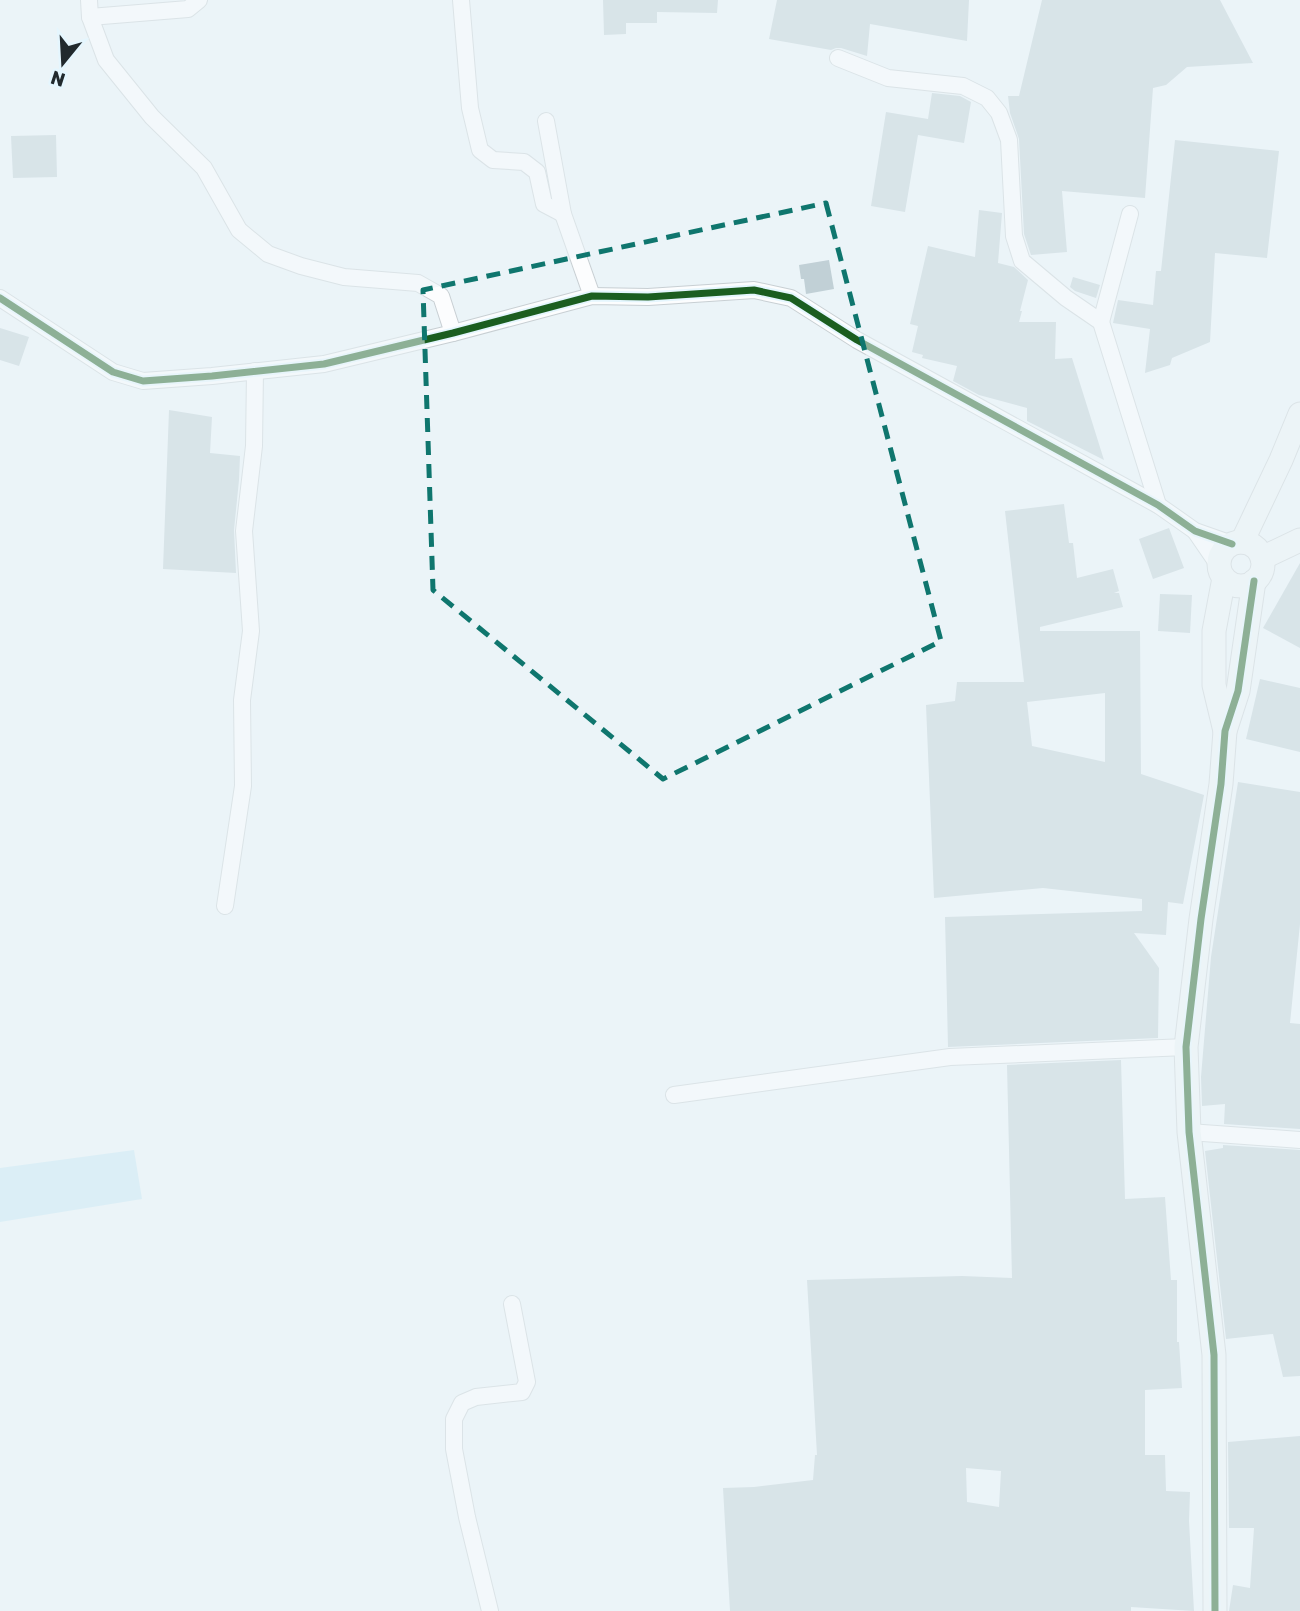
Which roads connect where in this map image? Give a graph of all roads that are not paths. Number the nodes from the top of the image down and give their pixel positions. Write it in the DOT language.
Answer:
graph roads {
  1 [pos="89,0"];
  2 [pos="199,0"];
  3 [pos="461,0"];
  4 [pos="90,17"];
  5 [pos="838,58"];
  6 [pos="546,121"];
  7 [pos="563,214"];
  8 [pos="1130,214"];
  9 [pos="592,296"];
  10 [pos="0,298"];
  11 [pos="1101,322"];
  12 [pos="453,333"];
  13 [pos="255,372"];
  14 [pos="1300,414"];
  15 [pos="1158,505"];
  16 [pos="1195,531"];
  17 [pos="1300,540"];
  18 [pos="1237,543"];
  19 [pos="1262,558"];
  20 [pos="1221,572"];
  21 [pos="1255,581"];
  22 [pos="1225,731"];
  23 [pos="225,906"];
  24 [pos="1186,1047"];
  25 [pos="674,1095"];
  26 [pos="1189,1132"];
  27 [pos="1300,1140"];
  28 [pos="512,1304"];
  29 [pos="490,1611"];
  30 [pos="1214,1611"];
  1 -- 4 [label="street"];
  2 -- 4 [label="street"];
  3 -- 7 [label="street"];
  4 -- 12 [label="street"];
  5 -- 11 [label="street"];
  6 -- 7 [label="street"];
  7 -- 9 [label="street"];
  8 -- 11 [label="street"];
  9 -- 12 [label="street"];
  9 -- 15 [label="street"];
  10 -- 13 [label="street"];
  11 -- 15 [label="street"];
  12 -- 13 [label="street"];
  13 -- 23 [label="street"];
  14 -- 18 [label="street"];
  15 -- 16 [label="street"];
  16 -- 18 [label="street"];
  16 -- 20 [label="street"];
  17 -- 19 [label="street"];
  18 -- 19 [label="street"];
  18 -- 20 [label="street"];
  19 -- 21 [label="street"];
  20 -- 21 [label="street"];
  20 -- 22 [label="street"];
  21 -- 22 [label="street"];
  22 -- 24 [label="street"];
  24 -- 25 [label="street"];
  24 -- 26 [label="street"];
  26 -- 27 [label="street"];
  26 -- 30 [label="street"];
  28 -- 29 [label="street"];
}
